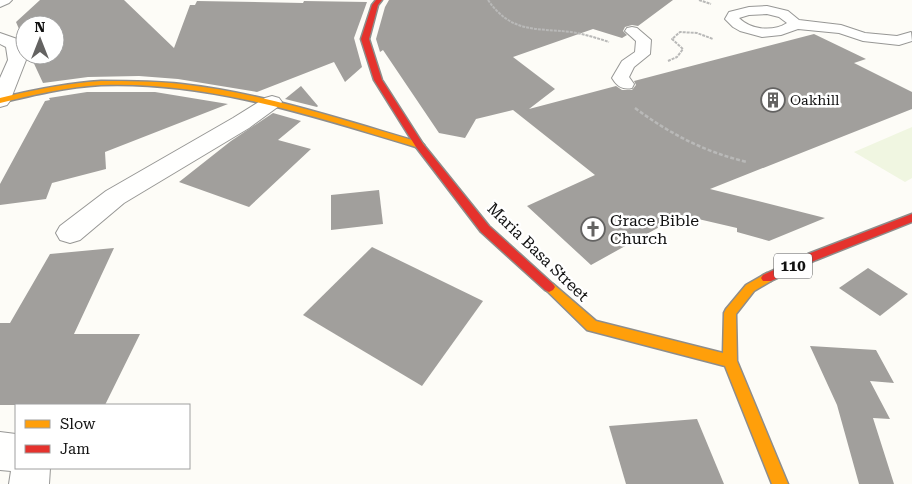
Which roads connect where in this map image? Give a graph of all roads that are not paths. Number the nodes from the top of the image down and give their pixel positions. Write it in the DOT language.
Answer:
graph roads {
  1 [pos="4,0"];
  2 [pos="379,0"];
  3 [pos="743,1"];
  4 [pos="0,2"];
  5 [pos="770,11"];
  6 [pos="791,27"];
  7 [pos="632,31"];
  8 [pos="912,36"];
  9 [pos="0,38"];
  10 [pos="851,46"];
  11 [pos="626,84"];
  12 [pos="0,101"];
  13 [pos="272,102"];
  14 [pos="419,145"];
  15 [pos="912,218"];
  16 [pos="70,234"];
  17 [pos="730,361"];
  18 [pos="0,451"];
  19 [pos="15,454"];
  20 [pos="31,469"];
  21 [pos="29,484"];
  22 [pos="780,484"];
  1 -- 4 [label="street"];
  2 -- 14 [label="street, Maria Basa Street"];
  3 -- 5 [label="lane"];
  5 -- 6 [label="lane"];
  5 -- 6 [label="lane"];
  6 -- 8 [label="lane"];
  6 -- 10 [label="lane"];
  7 -- 11 [label="lane"];
  9 -- 12 [label="street"];
  12 -- 13 [label="street"];
  13 -- 14 [label="street"];
  13 -- 16 [label="street"];
  14 -- 17 [label="street, Maria Basa Street"];
  15 -- 17 [label="street, 110"];
  17 -- 22 [label="street, 110"];
  18 -- 19 [label="street"];
  20 -- 21 [label="street"];
}
